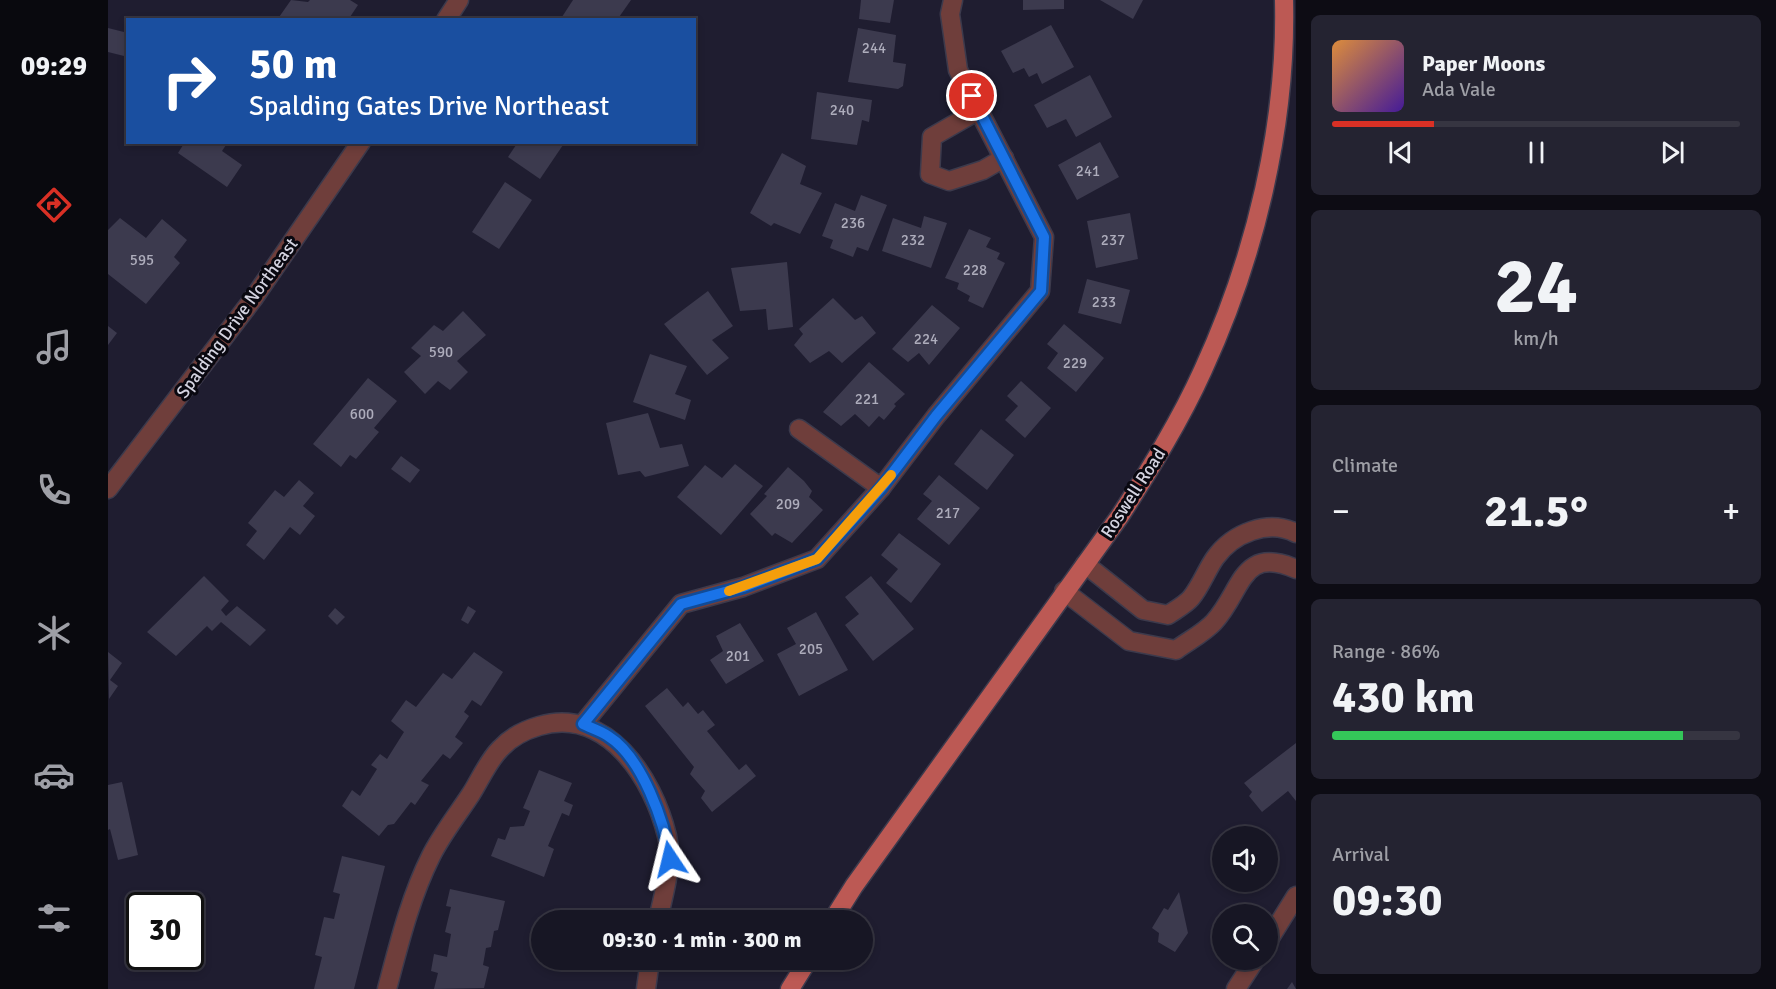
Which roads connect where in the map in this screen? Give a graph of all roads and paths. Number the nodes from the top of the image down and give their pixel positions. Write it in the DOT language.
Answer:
graph roads {
  1 [pos="459,0"];
  2 [pos="953,0"];
  3 [pos="1284,0"];
  4 [pos="447,18"];
  5 [pos="979,110"];
  6 [pos="360,144"];
  7 [pos="1004,158"];
  8 [pos="799,429"];
  9 [pos="881,488"];
  10 [pos="108,489"];
  11 [pos="1296,533"];
  12 [pos="1085,564"];
  13 [pos="1296,569"];
  14 [pos="1064,591"];
  15 [pos="583,724"];
  16 [pos="1296,896"];
  17 [pos="660,910"];
  18 [pos="839,910"];
  19 [pos="1278,925"];
  20 [pos="649,970"];
  21 [pos="802,970"];
  22 [pos="1248,970"];
  23 [pos="387,989"];
  24 [pos="646,989"];
  25 [pos="790,989"];
  26 [pos="1236,989"];
  1 -- 4 [label="street"];
  2 -- 5 [label="street"];
  3 -- 12 [label="main road, Roswell Road"];
  5 -- 7 [label="street"];
  5 -- 7 [label="street"];
  6 -- 10 [label="street, Spalding Drive Northeast"];
  7 -- 9 [label="street"];
  8 -- 9 [label="street"];
  9 -- 15 [label="street"];
  11 -- 12 [label="street"];
  12 -- 14 [label="main road, Roswell Road"];
  13 -- 14 [label="street"];
  14 -- 18 [label="main road, Roswell Road"];
  15 -- 17 [label="street"];
  15 -- 23 [label="street"];
  16 -- 19 [label="street"];
  20 -- 24 [label="street"];
  21 -- 25 [label="main road"];
  22 -- 26 [label="street"];
}
